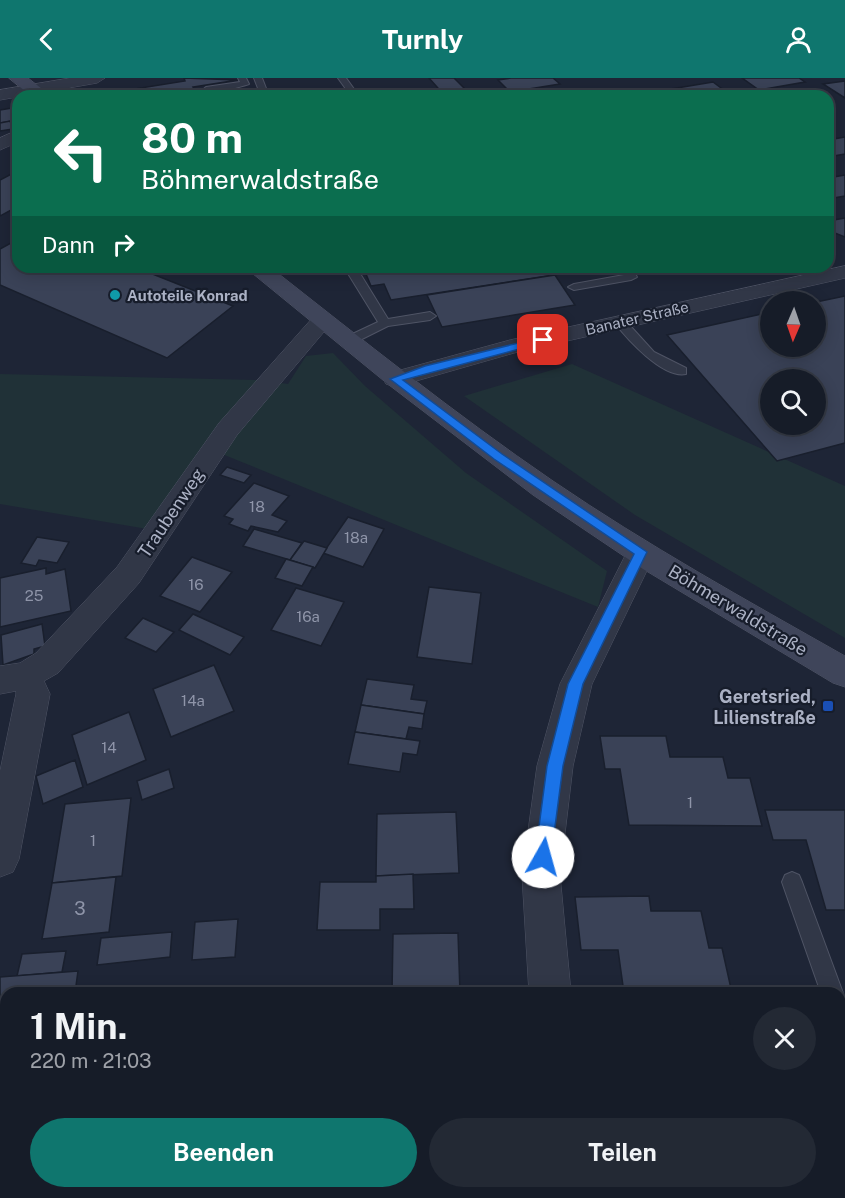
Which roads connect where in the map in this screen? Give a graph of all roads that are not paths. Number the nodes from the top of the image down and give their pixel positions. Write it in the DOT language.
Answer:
graph roads {
  1 [pos="17,78"];
  2 [pos="97,78"];
  3 [pos="242,78"];
  4 [pos="33,90"];
  5 [pos="49,90"];
  6 [pos="208,90"];
  7 [pos="845,272"];
  8 [pos="263,273"];
  9 [pos="354,273"];
  10 [pos="629,273"];
  11 [pos="574,287"];
  12 [pos="430,316"];
  13 [pos="323,321"];
  14 [pos="620,322"];
  15 [pos="385,323"];
  16 [pos="348,341"];
  17 [pos="682,371"];
  18 [pos="395,379"];
  19 [pos="641,552"];
  20 [pos="845,673"];
  21 [pos="13,678"];
  22 [pos="0,859"];
  23 [pos="792,882"];
  24 [pos="550,987"];
  25 [pos="830,987"];
  1 -- 4 [label="street"];
  2 -- 5 [label="street"];
  3 -- 6 [label="lane"];
  7 -- 14 [label="street, Banater Straße"];
  8 -- 13 [label="street, Böhmerwaldstraße"];
  9 -- 15 [label="lane"];
  10 -- 11 [label="lane"];
  12 -- 15 [label="lane"];
  13 -- 16 [label="street, Böhmerwaldstraße"];
  13 -- 21 [label="street, Traubenweg"];
  14 -- 17 [label="lane"];
  14 -- 18 [label="street, Banater Straße"];
  15 -- 16 [label="lane"];
  16 -- 18 [label="street, Böhmerwaldstraße"];
  18 -- 19 [label="street, Böhmerwaldstraße"];
  19 -- 20 [label="street, Böhmerwaldstraße"];
  19 -- 24 [label="street"];
  21 -- 22 [label="street"];
  23 -- 25 [label="lane"];
}
